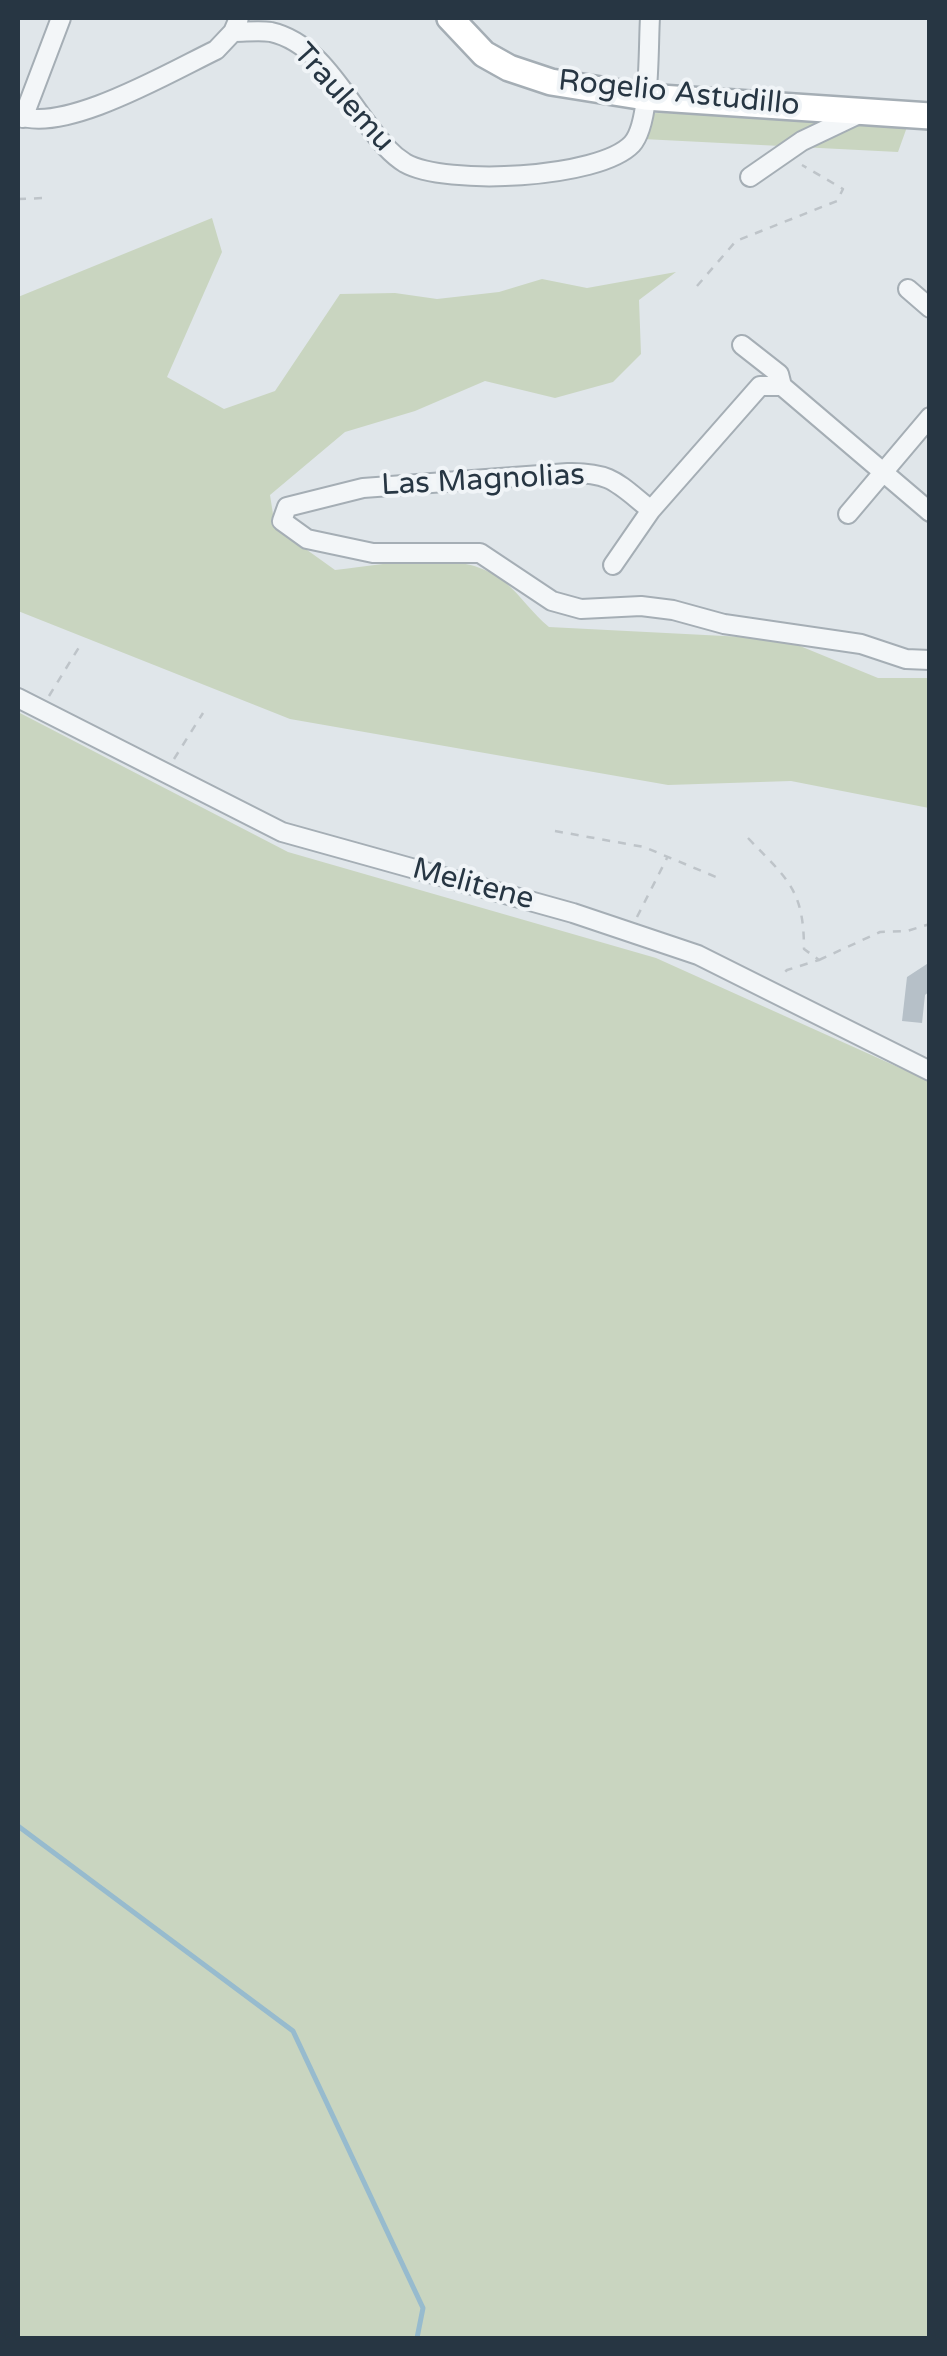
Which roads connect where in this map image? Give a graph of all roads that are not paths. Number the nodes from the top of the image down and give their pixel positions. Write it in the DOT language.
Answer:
graph roads {
  1 [pos="61,18"];
  2 [pos="450,18"];
  3 [pos="650,18"];
  4 [pos="236,25"];
  5 [pos="645,97"];
  6 [pos="864,112"];
  7 [pos="20,116"];
  8 [pos="930,116"];
  9 [pos="750,177"];
  10 [pos="908,289"];
  11 [pos="930,308"];
  12 [pos="742,345"];
  13 [pos="782,386"];
  14 [pos="930,417"];
  15 [pos="882,473"];
  16 [pos="651,510"];
  17 [pos="930,512"];
  18 [pos="848,514"];
  19 [pos="613,565"];
  20 [pos="930,660"];
  21 [pos="18,698"];
  22 [pos="930,1072"];
  1 -- 7 [label="street"];
  2 -- 5 [label="street, Rogelio Astudillo"];
  3 -- 5 [label="street, Traulemu"];
  4 -- 5 [label="street, Traulemu"];
  4 -- 7 [label="street, Traulemu"];
  5 -- 6 [label="street, Rogelio Astudillo"];
  6 -- 8 [label="street, Rogelio Astudillo"];
  6 -- 9 [label="street"];
  10 -- 11 [label="street"];
  12 -- 13 [label="street"];
  13 -- 15 [label="street"];
  13 -- 16 [label="street"];
  14 -- 15 [label="street"];
  15 -- 17 [label="street"];
  15 -- 18 [label="street"];
  16 -- 19 [label="street"];
  16 -- 20 [label="street, Las Magnolias"];
  21 -- 22 [label="street, Melitene"];
}
